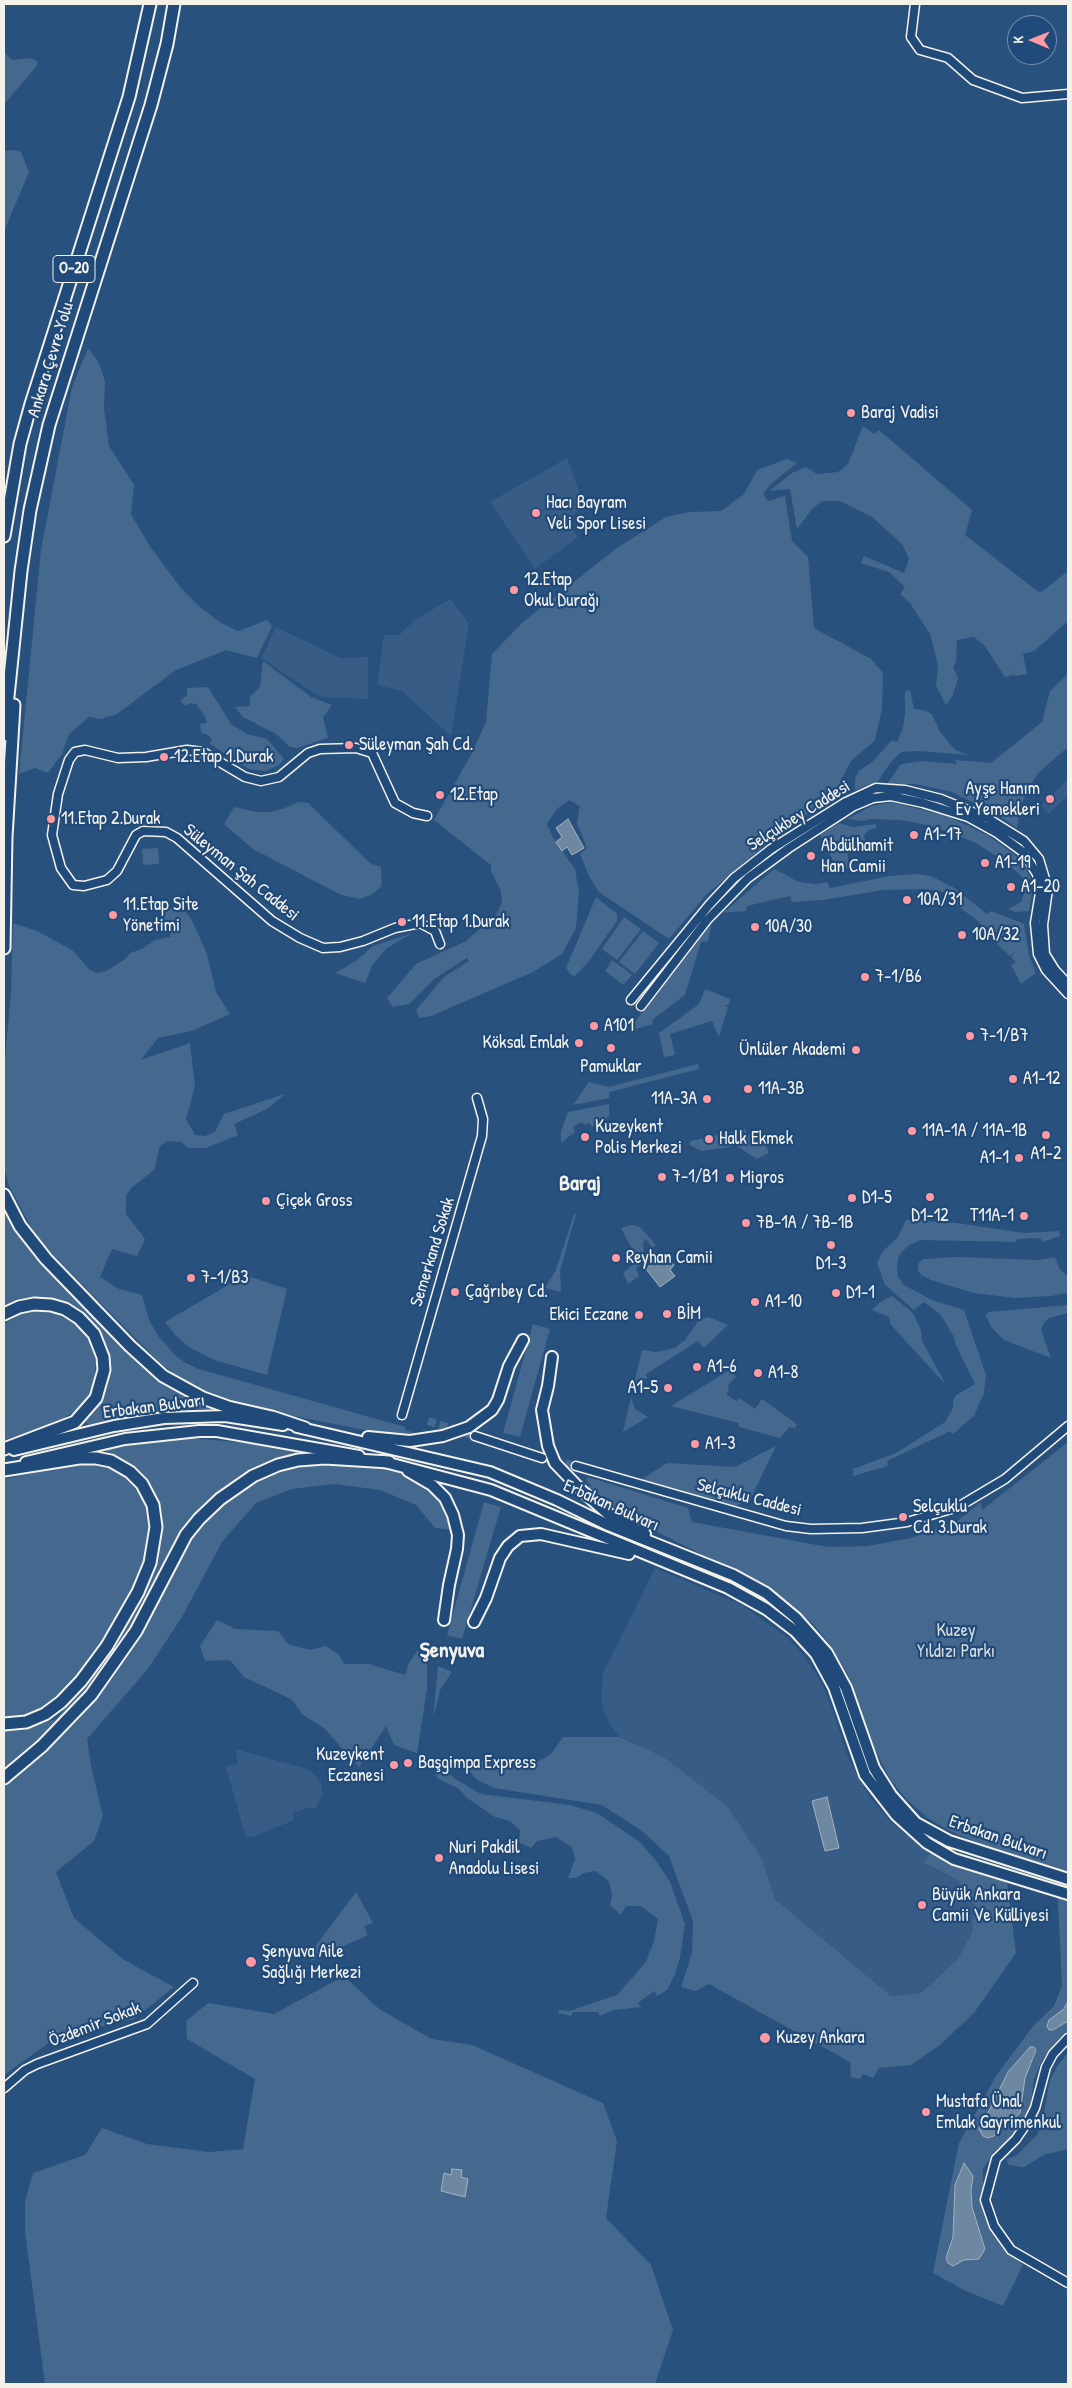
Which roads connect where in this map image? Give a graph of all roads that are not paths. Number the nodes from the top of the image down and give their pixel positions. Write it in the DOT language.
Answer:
graph roads {
  1 [pos="150,4"];
  2 [pos="174,4"];
  3 [pos="915,4"];
  4 [pos="1068,94"];
  5 [pos="20,444"];
  6 [pos="42,458"];
  7 [pos="4,507"];
  8 [pos="4,536"];
  9 [pos="4,735"];
  10 [pos="427,816"];
  11 [pos="440,944"];
  12 [pos="4,948"];
  13 [pos="1068,984"];
  14 [pos="1068,994"];
  15 [pos="631,1000"];
  16 [pos="641,1006"];
  17 [pos="477,1098"];
  18 [pos="4,1195"];
  19 [pos="4,1314"];
  20 [pos="523,1340"];
  21 [pos="552,1358"];
  22 [pos="402,1415"];
  23 [pos="1068,1426"];
  24 [pos="305,1428"];
  25 [pos="475,1436"];
  26 [pos="4,1451"];
  27 [pos="542,1458"];
  28 [pos="389,1462"];
  29 [pos="576,1466"];
  30 [pos="4,1469"];
  31 [pos="688,1557"];
  32 [pos="687,1573"];
  33 [pos="444,1620"];
  34 [pos="474,1622"];
  35 [pos="4,1724"];
  36 [pos="4,1778"];
  37 [pos="1068,1879"];
  38 [pos="1068,1894"];
  39 [pos="193,1982"];
  40 [pos="1068,2038"];
  41 [pos="4,2088"];
  42 [pos="1068,2283"];
  1 -- 5 [label="highway, Ankara Çevre Yolu / O-20"];
  2 -- 6 [label="highway, Ankara Çevre Yolu / O-20"];
  3 -- 4 [label="street"];
  5 -- 7 [label="highway"];
  5 -- 8 [label="highway, Ankara Çevre Yolu / O-20"];
  6 -- 9 [label="highway, Ankara Çevre Yolu / O-20"];
  6 -- 12 [label="highway"];
  10 -- 11 [label="street, Süleyman Şah Caddesi"];
  13 -- 15 [label="street, Selçukbey Caddesi"];
  14 -- 16 [label="street, Selçukbey Caddesi"];
  17 -- 22 [label="street, Semerkand Sokak"];
  18 -- 24 [label="highway"];
  19 -- 26 [label="highway"];
  20 -- 24 [label="highway"];
  21 -- 31 [label="highway"];
  23 -- 29 [label="street, Selçuklu Caddesi"];
  24 -- 26 [label="highway, Erbakan Bulvarı"];
  24 -- 31 [label="highway, Erbakan Bulvarı"];
  25 -- 27 [label="street"];
  28 -- 30 [label="highway, Erbakan Bulvarı"];
  28 -- 32 [label="highway, Erbakan Bulvarı"];
  28 -- 33 [label="highway"];
  28 -- 36 [label="highway"];
  30 -- 35 [label="highway"];
  31 -- 37 [label="highway, Erbakan Bulvarı"];
  32 -- 34 [label="highway"];
  32 -- 38 [label="highway, Erbakan Bulvarı"];
  39 -- 41 [label="street, Özdemir Sokak"];
  40 -- 42 [label="street"];
}
